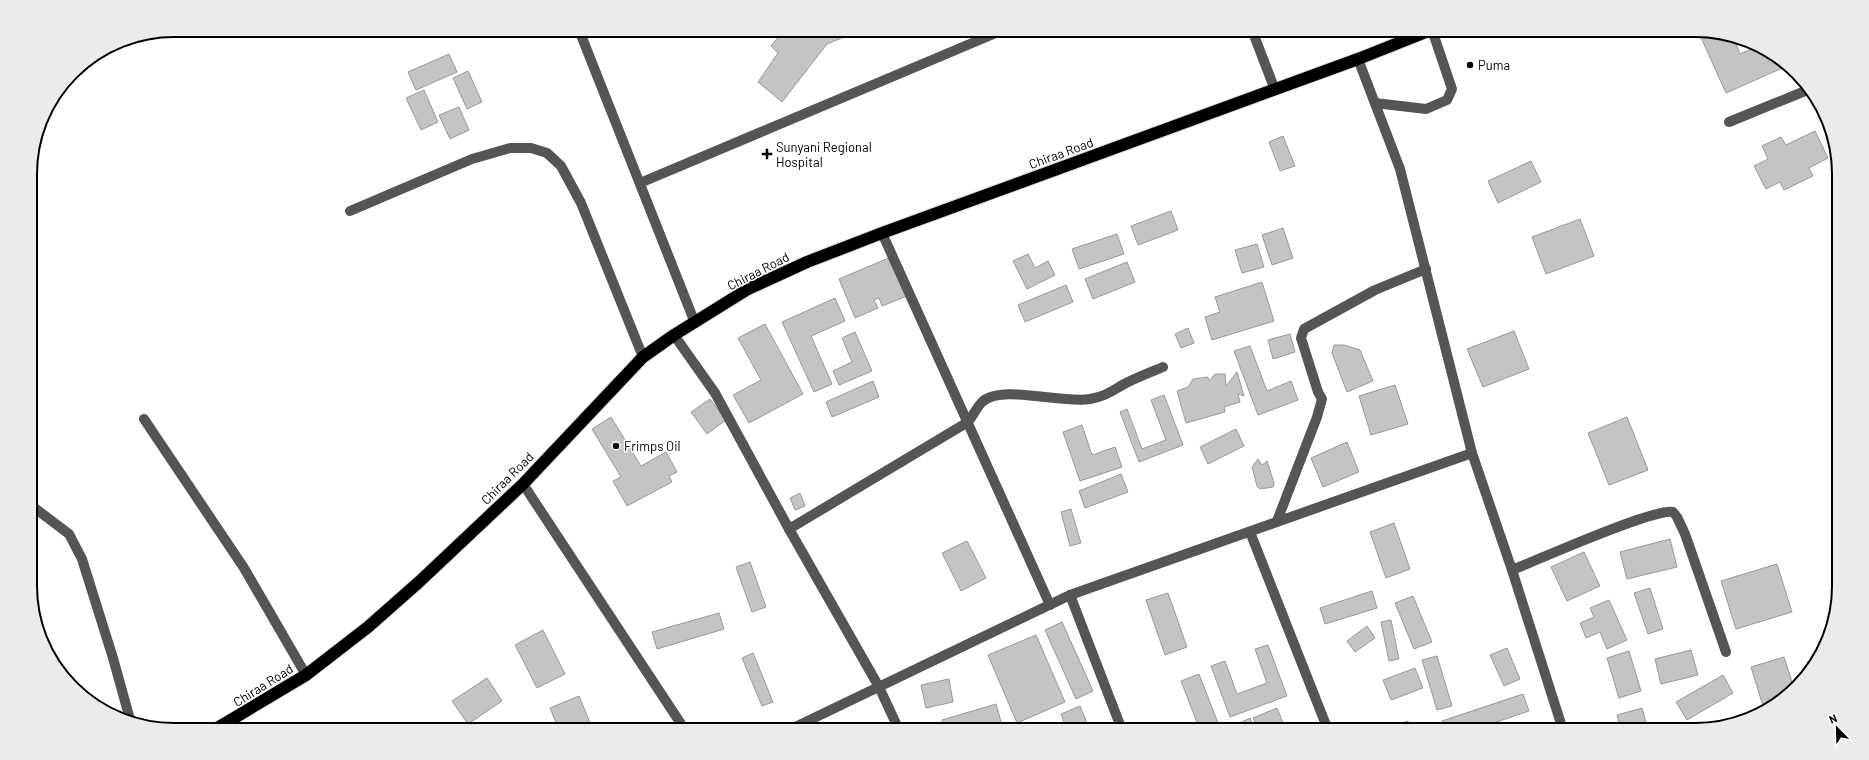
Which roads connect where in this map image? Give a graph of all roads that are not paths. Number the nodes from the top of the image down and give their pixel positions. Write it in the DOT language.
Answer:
graph roads {
  1 [pos="582,37"];
  2 [pos="986,37"];
  3 [pos="1255,37"];
  4 [pos="1413,37"];
  5 [pos="1433,37"];
  6 [pos="1358,59"];
  7 [pos="1274,90"];
  8 [pos="1805,92"];
  9 [pos="1375,103"];
  10 [pos="1729,122"];
  11 [pos="640,183"];
  12 [pos="350,211"];
  13 [pos="882,233"];
  14 [pos="1426,269"];
  15 [pos="695,323"];
  16 [pos="674,335"];
  17 [pos="643,357"];
  18 [pos="1163,367"];
  19 [pos="144,419"];
  20 [pos="968,422"];
  21 [pos="1472,453"];
  22 [pos="523,484"];
  23 [pos="37,510"];
  24 [pos="1277,522"];
  25 [pos="789,528"];
  26 [pos="1250,532"];
  27 [pos="1512,570"];
  28 [pos="1070,595"];
  29 [pos="1050,605"];
  30 [pos="1726,652"];
  31 [pos="306,674"];
  32 [pos="879,687"];
  33 [pos="129,716"];
  34 [pos="226,723"];
  35 [pos="681,723"];
  36 [pos="804,723"];
  37 [pos="896,723"];
  38 [pos="1119,723"];
  39 [pos="1325,723"];
  40 [pos="1561,723"];
  1 -- 11 [label="street"];
  2 -- 11 [label="street"];
  3 -- 7 [label="street"];
  4 -- 6 [label="highway, Chiraa Road"];
  5 -- 9 [label="street"];
  6 -- 7 [label="highway, Chiraa Road"];
  6 -- 9 [label="street"];
  7 -- 13 [label="highway, Chiraa Road"];
  8 -- 10 [label="street"];
  9 -- 14 [label="street"];
  11 -- 15 [label="street"];
  12 -- 17 [label="street"];
  13 -- 15 [label="highway, Chiraa Road"];
  13 -- 20 [label="street"];
  14 -- 21 [label="street"];
  14 -- 24 [label="street"];
  15 -- 16 [label="highway, Chiraa Road"];
  16 -- 17 [label="highway, Chiraa Road"];
  16 -- 25 [label="street"];
  17 -- 22 [label="highway, Chiraa Road"];
  18 -- 20 [label="street"];
  19 -- 31 [label="street"];
  20 -- 25 [label="street"];
  20 -- 29 [label="street"];
  21 -- 24 [label="street"];
  21 -- 27 [label="street"];
  22 -- 31 [label="highway, Chiraa Road"];
  22 -- 35 [label="street"];
  23 -- 33 [label="street"];
  24 -- 26 [label="street"];
  25 -- 32 [label="street"];
  26 -- 28 [label="street"];
  26 -- 39 [label="street"];
  27 -- 30 [label="street"];
  27 -- 40 [label="street"];
  28 -- 29 [label="street"];
  28 -- 38 [label="street"];
  29 -- 32 [label="street"];
  31 -- 34 [label="highway, Chiraa Road"];
  32 -- 36 [label="street"];
  32 -- 37 [label="street"];
}
